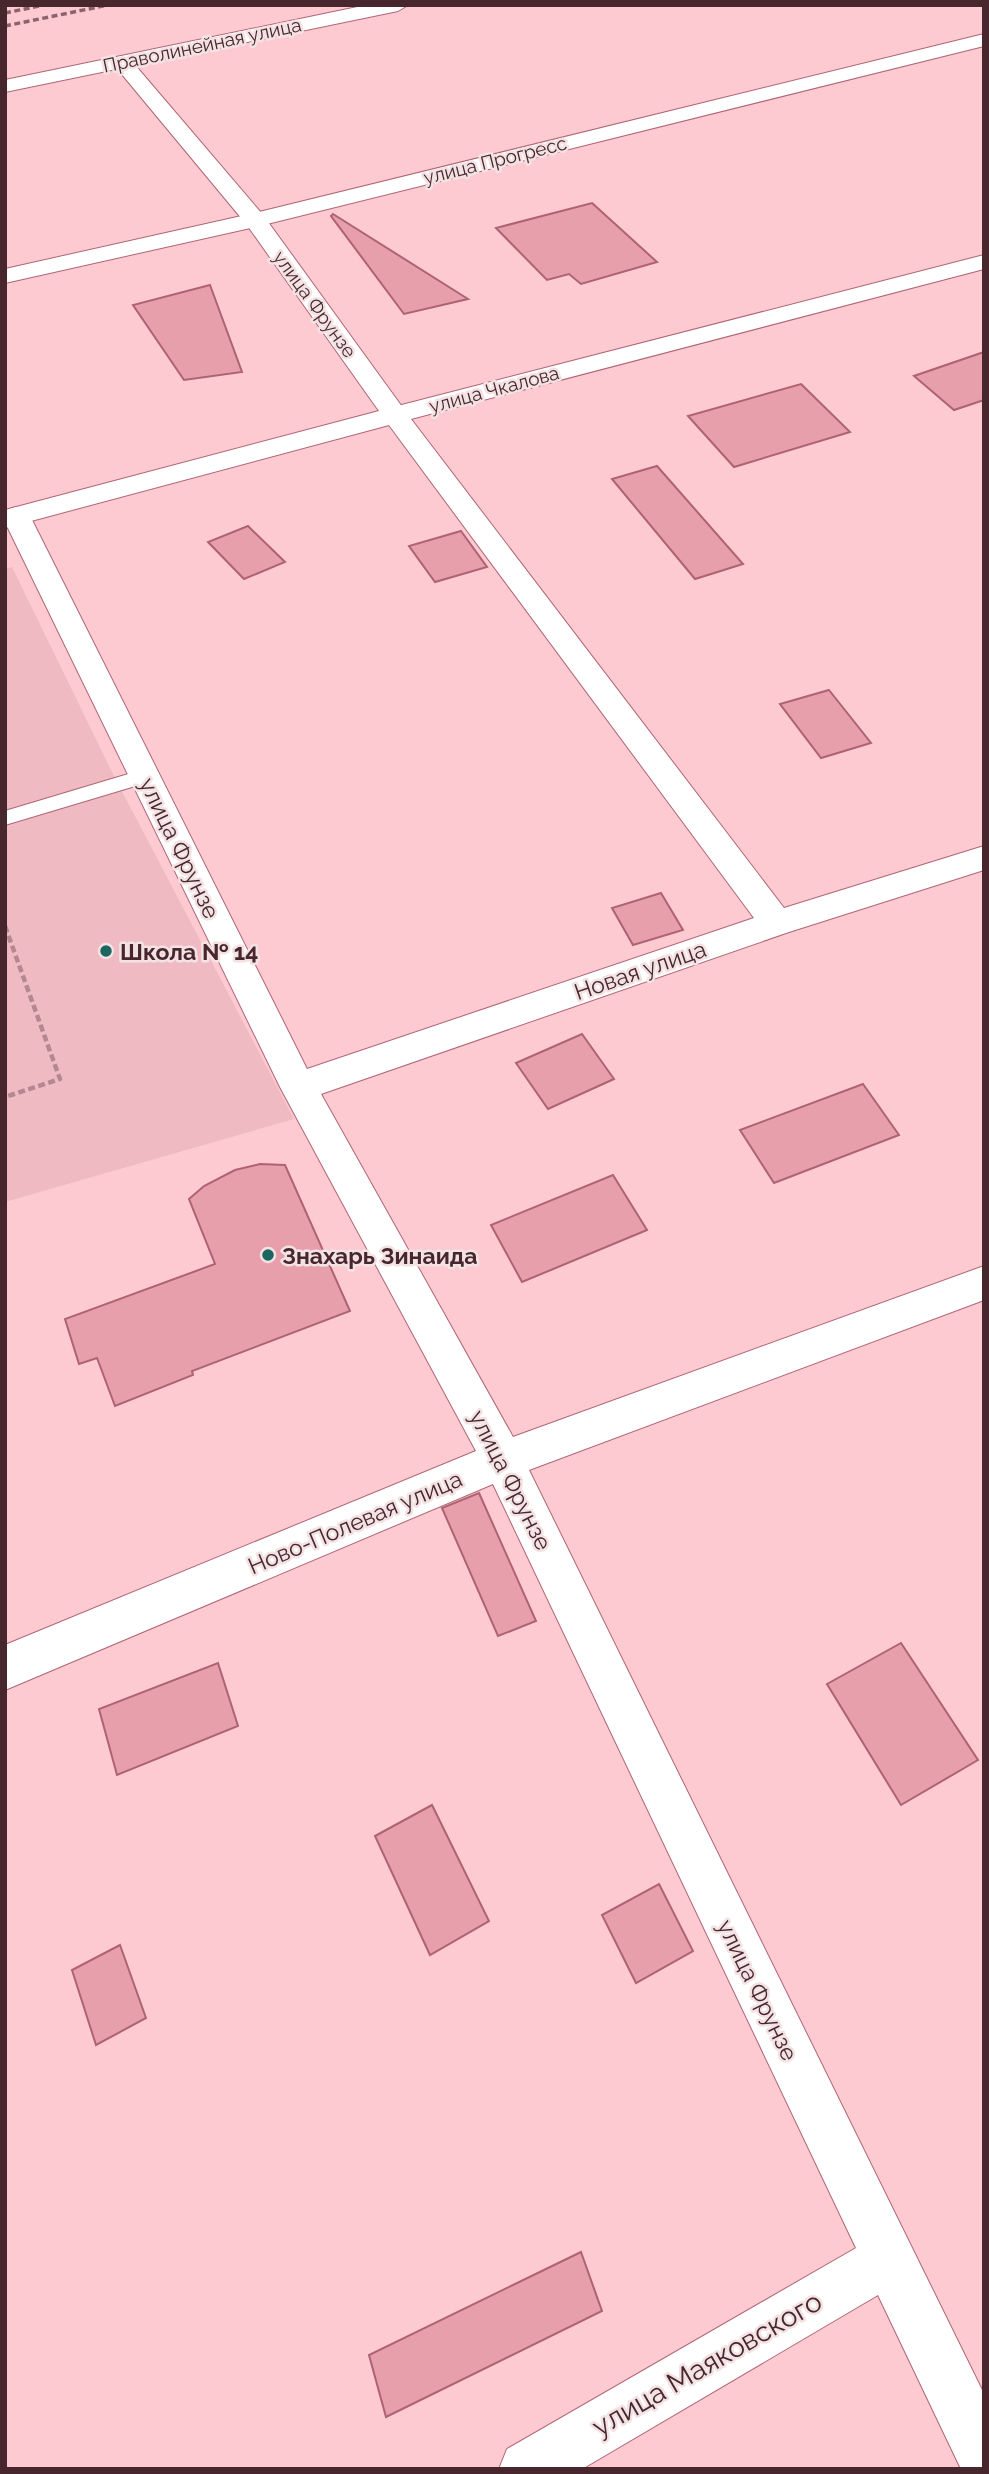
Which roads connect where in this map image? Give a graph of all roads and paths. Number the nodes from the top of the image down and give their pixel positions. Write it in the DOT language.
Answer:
graph roads {
  1 [pos="398,5"];
  2 [pos="984,40"];
  3 [pos="122,62"];
  4 [pos="5,86"];
  5 [pos="255,220"];
  6 [pos="984,262"];
  7 [pos="5,276"];
  8 [pos="395,415"];
  9 [pos="10,518"];
  10 [pos="145,776"];
  11 [pos="5,818"];
  12 [pos="984,858"];
  13 [pos="777,923"];
  14 [pos="5,926"];
  15 [pos="298,1087"];
  16 [pos="5,1097"];
  17 [pos="984,1283"];
  18 [pos="503,1460"];
  19 [pos="5,1668"];
  20 [pos="888,2259"];
  21 [pos="984,2455"];
  22 [pos="527,2469"];
  1 -- 3 [label="street, Праволинейная улица"];
  2 -- 5 [label="street, улица Прогресс"];
  3 -- 4 [label="street, Праволинейная улица"];
  3 -- 5 [label="street, улица Фрунзе"];
  5 -- 7 [label="street, улица Прогресс"];
  5 -- 8 [label="street, улица Фрунзе"];
  6 -- 8 [label="street, улица Чкалова"];
  8 -- 9 [label="street, улица Чкалова"];
  8 -- 13 [label="street, улица Фрунзе"];
  9 -- 10 [label="street, улица Фрунзе"];
  10 -- 11 [label="lane"];
  10 -- 15 [label="street, улица Фрунзе"];
  12 -- 13 [label="street, Новая улица"];
  13 -- 15 [label="street, Новая улица"];
  14 -- 16 [label="path"];
  15 -- 18 [label="street, улица Фрунзе"];
  17 -- 18 [label="street, Ново-Полевая улица"];
  18 -- 19 [label="street, Ново-Полевая улица"];
  18 -- 20 [label="street, улица Фрунзе"];
  20 -- 21 [label="street, улица Фрунзе"];
  20 -- 22 [label="street, улица Маяковского"];
}
